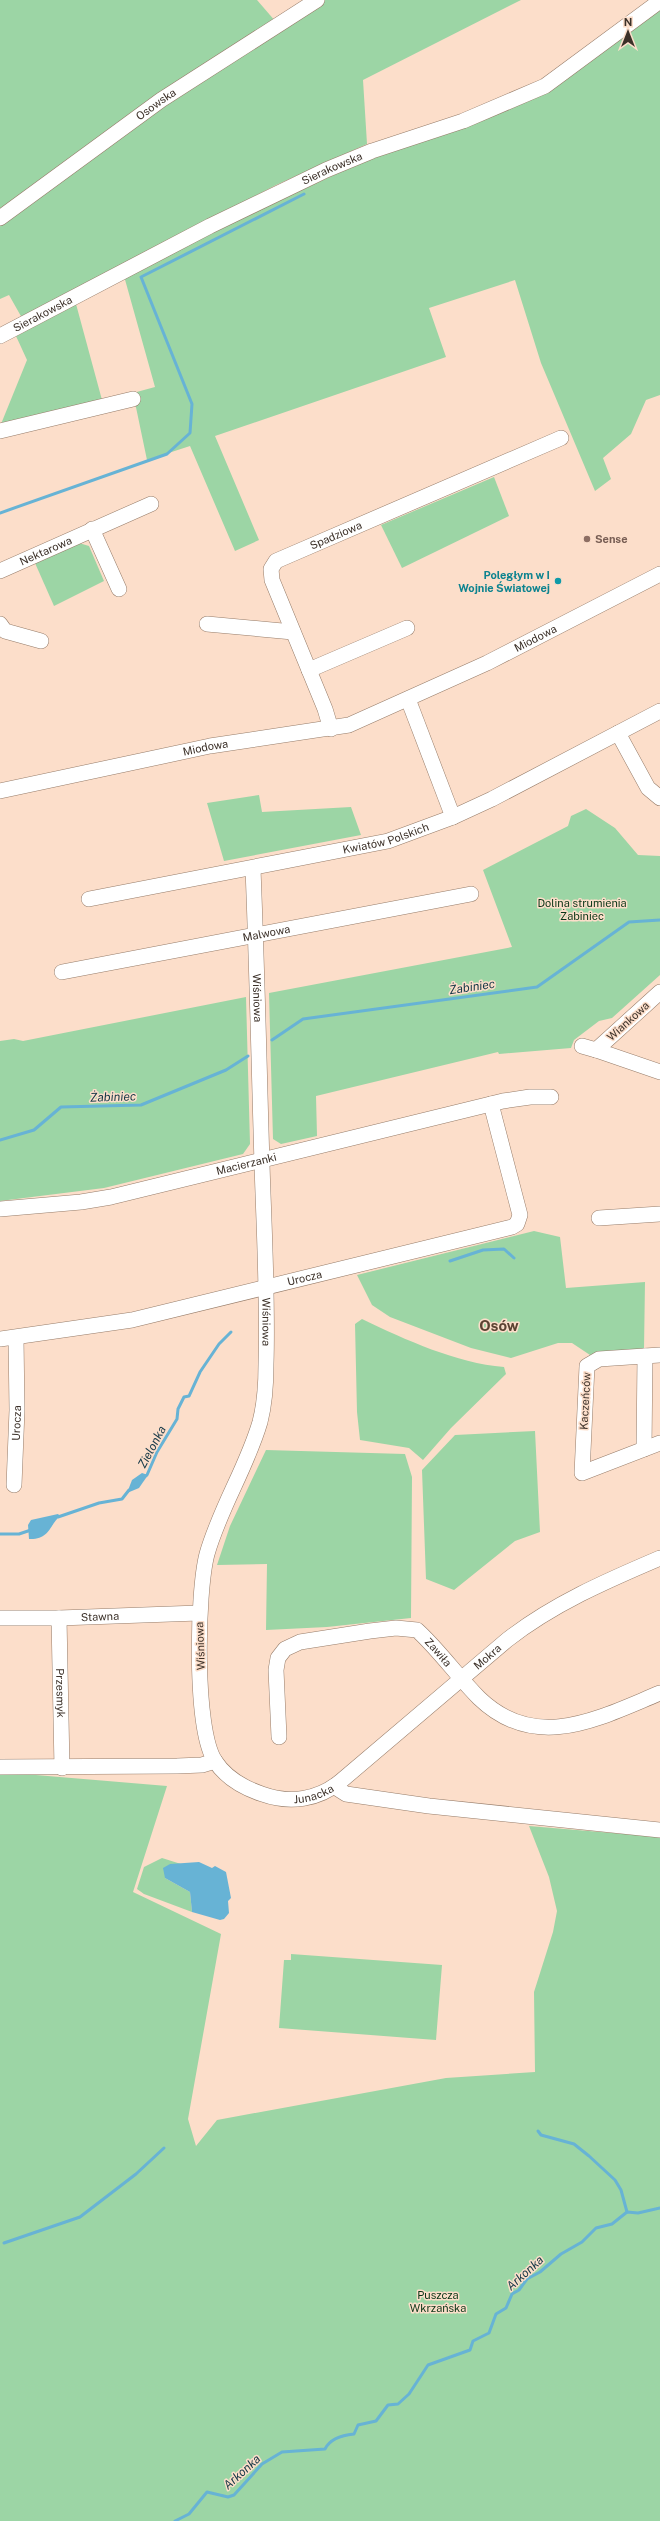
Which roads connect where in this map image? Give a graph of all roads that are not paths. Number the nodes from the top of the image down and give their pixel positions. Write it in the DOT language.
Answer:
graph roads {
  1 [pos="317,0"];
  2 [pos="660,1"];
  3 [pos="0,218"];
  4 [pos="0,336"];
  5 [pos="133,399"];
  6 [pos="0,431"];
  7 [pos="561,438"];
  8 [pos="151,504"];
  9 [pos="92,529"];
  10 [pos="0,571"];
  11 [pos="660,574"];
  12 [pos="119,589"];
  13 [pos="0,624"];
  14 [pos="207,624"];
  15 [pos="407,628"];
  16 [pos="293,632"];
  17 [pos="41,640"];
  18 [pos="309,670"];
  19 [pos="408,699"];
  20 [pos="660,711"];
  21 [pos="331,729"];
  22 [pos="618,733"];
  23 [pos="0,791"];
  24 [pos="660,798"];
  25 [pos="453,817"];
  26 [pos="253,869"];
  27 [pos="471,894"];
  28 [pos="89,899"];
  29 [pos="256,935"];
  30 [pos="62,972"];
  31 [pos="660,992"];
  32 [pos="660,1072"];
  33 [pos="551,1097"];
  34 [pos="491,1104"];
  35 [pos="262,1158"];
  36 [pos="0,1209"];
  37 [pos="660,1214"];
  38 [pos="599,1218"];
  39 [pos="266,1288"];
  40 [pos="16,1338"];
  41 [pos="0,1339"];
  42 [pos="653,1355"];
  43 [pos="660,1443"];
  44 [pos="644,1449"];
  45 [pos="14,1484"];
  46 [pos="660,1558"];
  47 [pos="199,1613"];
  48 [pos="0,1618"];
  49 [pos="58,1618"];
  50 [pos="462,1679"];
  51 [pos="660,1693"];
  52 [pos="279,1737"];
  53 [pos="215,1761"];
  54 [pos="0,1767"];
  55 [pos="62,1768"];
  56 [pos="335,1787"];
  57 [pos="660,1830"];
  1 -- 3 [label="street, Osowska"];
  2 -- 4 [label="street, Sierakowska"];
  5 -- 6 [label="street"];
  7 -- 16 [label="street, Spadziowa"];
  8 -- 9 [label="street, Nektarowa"];
  9 -- 10 [label="street, Nektarowa"];
  9 -- 12 [label="street"];
  11 -- 19 [label="street, Miodowa"];
  13 -- 17 [label="street"];
  14 -- 16 [label="street"];
  15 -- 18 [label="street"];
  16 -- 18 [label="street, Spadziowa"];
  18 -- 21 [label="street, Spadziowa"];
  19 -- 21 [label="street, Miodowa"];
  19 -- 25 [label="street"];
  20 -- 22 [label="street, Kwiatów Polskich"];
  21 -- 23 [label="street, Miodowa"];
  22 -- 24 [label="street"];
  22 -- 25 [label="street, Kwiatów Polskich"];
  25 -- 26 [label="street, Kwiatów Polskich"];
  26 -- 28 [label="street, Kwiatów Polskich"];
  26 -- 29 [label="street, Wiśniowa"];
  27 -- 29 [label="street, Malwowa"];
  29 -- 30 [label="street, Malwowa"];
  29 -- 35 [label="street, Wiśniowa"];
  31 -- 32 [label="street, Wiankowa"];
  33 -- 34 [label="street, Macierzanki"];
  34 -- 35 [label="street, Macierzanki"];
  34 -- 39 [label="street, Urocza"];
  35 -- 36 [label="street, Macierzanki"];
  35 -- 39 [label="street, Wiśniowa"];
  37 -- 38 [label="street"];
  39 -- 40 [label="street, Urocza"];
  39 -- 47 [label="street, Wiśniowa"];
  40 -- 41 [label="street, Urocza"];
  40 -- 45 [label="street, Urocza"];
  42 -- 44 [label="street, Kaczeńców"];
  42 -- 44 [label="street, Kaczeńców"];
  43 -- 44 [label="street"];
  46 -- 50 [label="street, Mokra"];
  47 -- 49 [label="street, Stawna"];
  47 -- 53 [label="street, Wiśniowa"];
  48 -- 49 [label="street, Stawna"];
  49 -- 55 [label="street, Przesmyk"];
  50 -- 51 [label="street, Zawiła"];
  50 -- 52 [label="street, Zawiła"];
  50 -- 56 [label="street, Mokra"];
  53 -- 55 [label="street"];
  53 -- 56 [label="street, Junacka"];
  54 -- 55 [label="street"];
  56 -- 57 [label="street, Junacka"];
}
